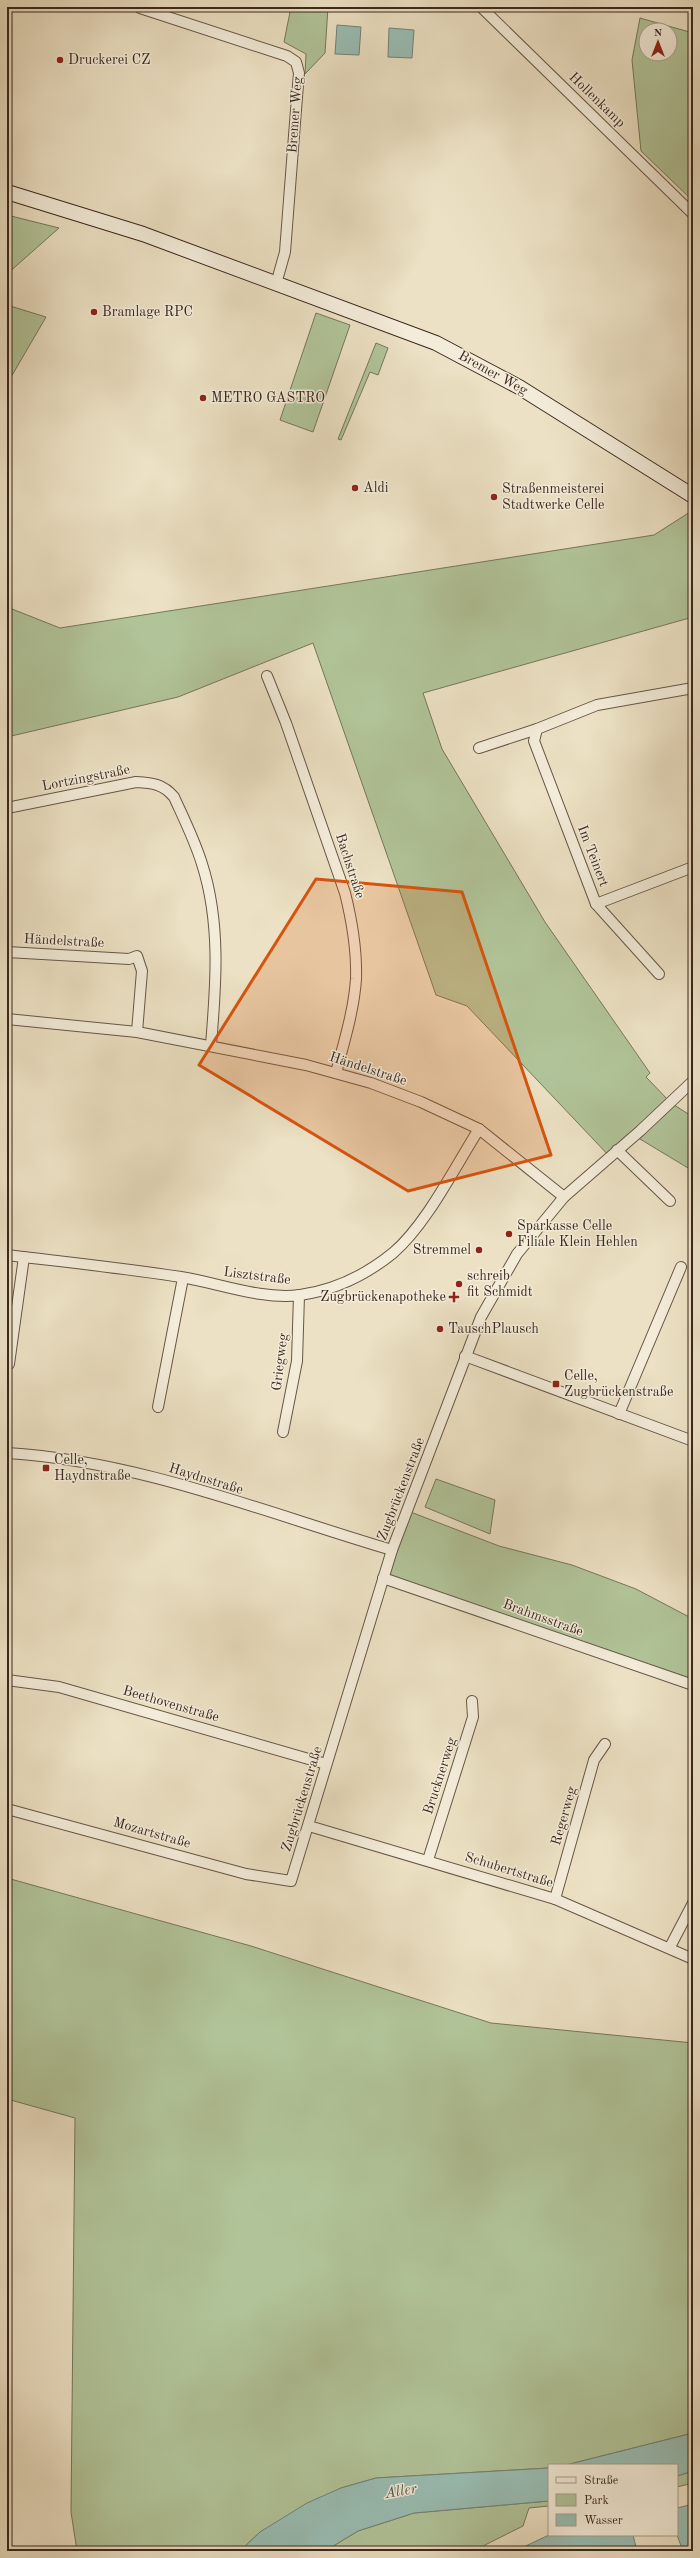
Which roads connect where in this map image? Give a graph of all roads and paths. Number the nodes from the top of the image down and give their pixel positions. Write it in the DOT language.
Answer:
graph roads {
  1 [pos="481,7"];
  2 [pos="140,8"];
  3 [pos="7,192"];
  4 [pos="21,196"];
  5 [pos="7,197"];
  6 [pos="693,214"];
  7 [pos="276,284"];
  8 [pos="693,496"];
  9 [pos="267,676"];
  10 [pos="693,688"];
  11 [pos="536,729"];
  12 [pos="479,748"];
  13 [pos="7,808"];
  14 [pos="693,867"];
  15 [pos="596,904"];
  16 [pos="7,952"];
  17 [pos="659,974"];
  18 [pos="7,1019"];
  19 [pos="137,1032"];
  20 [pos="211,1045"];
  21 [pos="336,1073"];
  22 [pos="693,1081"];
  23 [pos="479,1129"];
  24 [pos="616,1150"];
  25 [pos="564,1197"];
  26 [pos="670,1201"];
  27 [pos="7,1255"];
  28 [pos="24,1257"];
  29 [pos="681,1267"];
  30 [pos="183,1278"];
  31 [pos="299,1295"];
  32 [pos="465,1356"];
  33 [pos="9,1364"];
  34 [pos="158,1407"];
  35 [pos="619,1414"];
  36 [pos="283,1432"];
  37 [pos="693,1441"];
  38 [pos="7,1453"];
  39 [pos="392,1550"];
  40 [pos="383,1578"];
  41 [pos="7,1680"];
  42 [pos="693,1685"];
  43 [pos="472,1701"];
  44 [pos="605,1744"];
  45 [pos="326,1764"];
  46 [pos="7,1809"];
  47 [pos="309,1826"];
  48 [pos="428,1860"];
  49 [pos="291,1881"];
  50 [pos="555,1899"];
  51 [pos="693,1903"];
  52 [pos="670,1947"];
  53 [pos="693,1959"];
  1 -- 6 [label="street, Hollenkamp"];
  2 -- 7 [label="street, Bremer Weg"];
  3 -- 4 [label="main road, Bremer Weg"];
  4 -- 5 [label="main road"];
  4 -- 7 [label="main road, Bremer Weg"];
  7 -- 8 [label="main road, Bremer Weg"];
  9 -- 21 [label="street, Bachstraße"];
  10 -- 11 [label="street"];
  11 -- 12 [label="street"];
  11 -- 15 [label="street, Im Teinert"];
  13 -- 20 [label="street, Lortzingstraße"];
  14 -- 15 [label="street"];
  15 -- 17 [label="street, Im Teinert"];
  16 -- 19 [label="street, Händelstraße"];
  18 -- 19 [label="street, Händelstraße"];
  19 -- 20 [label="street, Händelstraße"];
  20 -- 21 [label="street, Händelstraße"];
  21 -- 23 [label="street, Händelstraße"];
  22 -- 24 [label="street, Zugbrückenstraße"];
  23 -- 25 [label="street, Händelstraße"];
  23 -- 31 [label="street, Lisztstraße"];
  24 -- 25 [label="street, Zugbrückenstraße"];
  24 -- 26 [label="street"];
  25 -- 32 [label="street, Zugbrückenstraße"];
  27 -- 28 [label="street, Lisztstraße"];
  28 -- 30 [label="street, Lisztstraße"];
  28 -- 33 [label="street"];
  29 -- 35 [label="street"];
  30 -- 31 [label="street, Lisztstraße"];
  30 -- 34 [label="street"];
  31 -- 36 [label="street, Griegweg"];
  32 -- 35 [label="street"];
  32 -- 39 [label="street, Zugbrückenstraße"];
  35 -- 37 [label="street"];
  38 -- 39 [label="street, Haydnstraße"];
  39 -- 40 [label="street, Zugbrückenstraße"];
  40 -- 42 [label="street, Brahmsstraße"];
  40 -- 45 [label="street, Zugbrückenstraße"];
  41 -- 45 [label="street, Beethovenstraße"];
  43 -- 48 [label="street, Brucknerweg"];
  44 -- 50 [label="street, Regerweg"];
  45 -- 47 [label="street, Zugbrückenstraße"];
  46 -- 49 [label="street, Mozartstraße"];
  47 -- 48 [label="street, Schubertstraße"];
  47 -- 49 [label="street, Zugbrückenstraße"];
  48 -- 50 [label="street, Schubertstraße"];
  50 -- 52 [label="street, Schubertstraße"];
  51 -- 52 [label="street"];
  52 -- 53 [label="street, Schubertstraße"];
}
